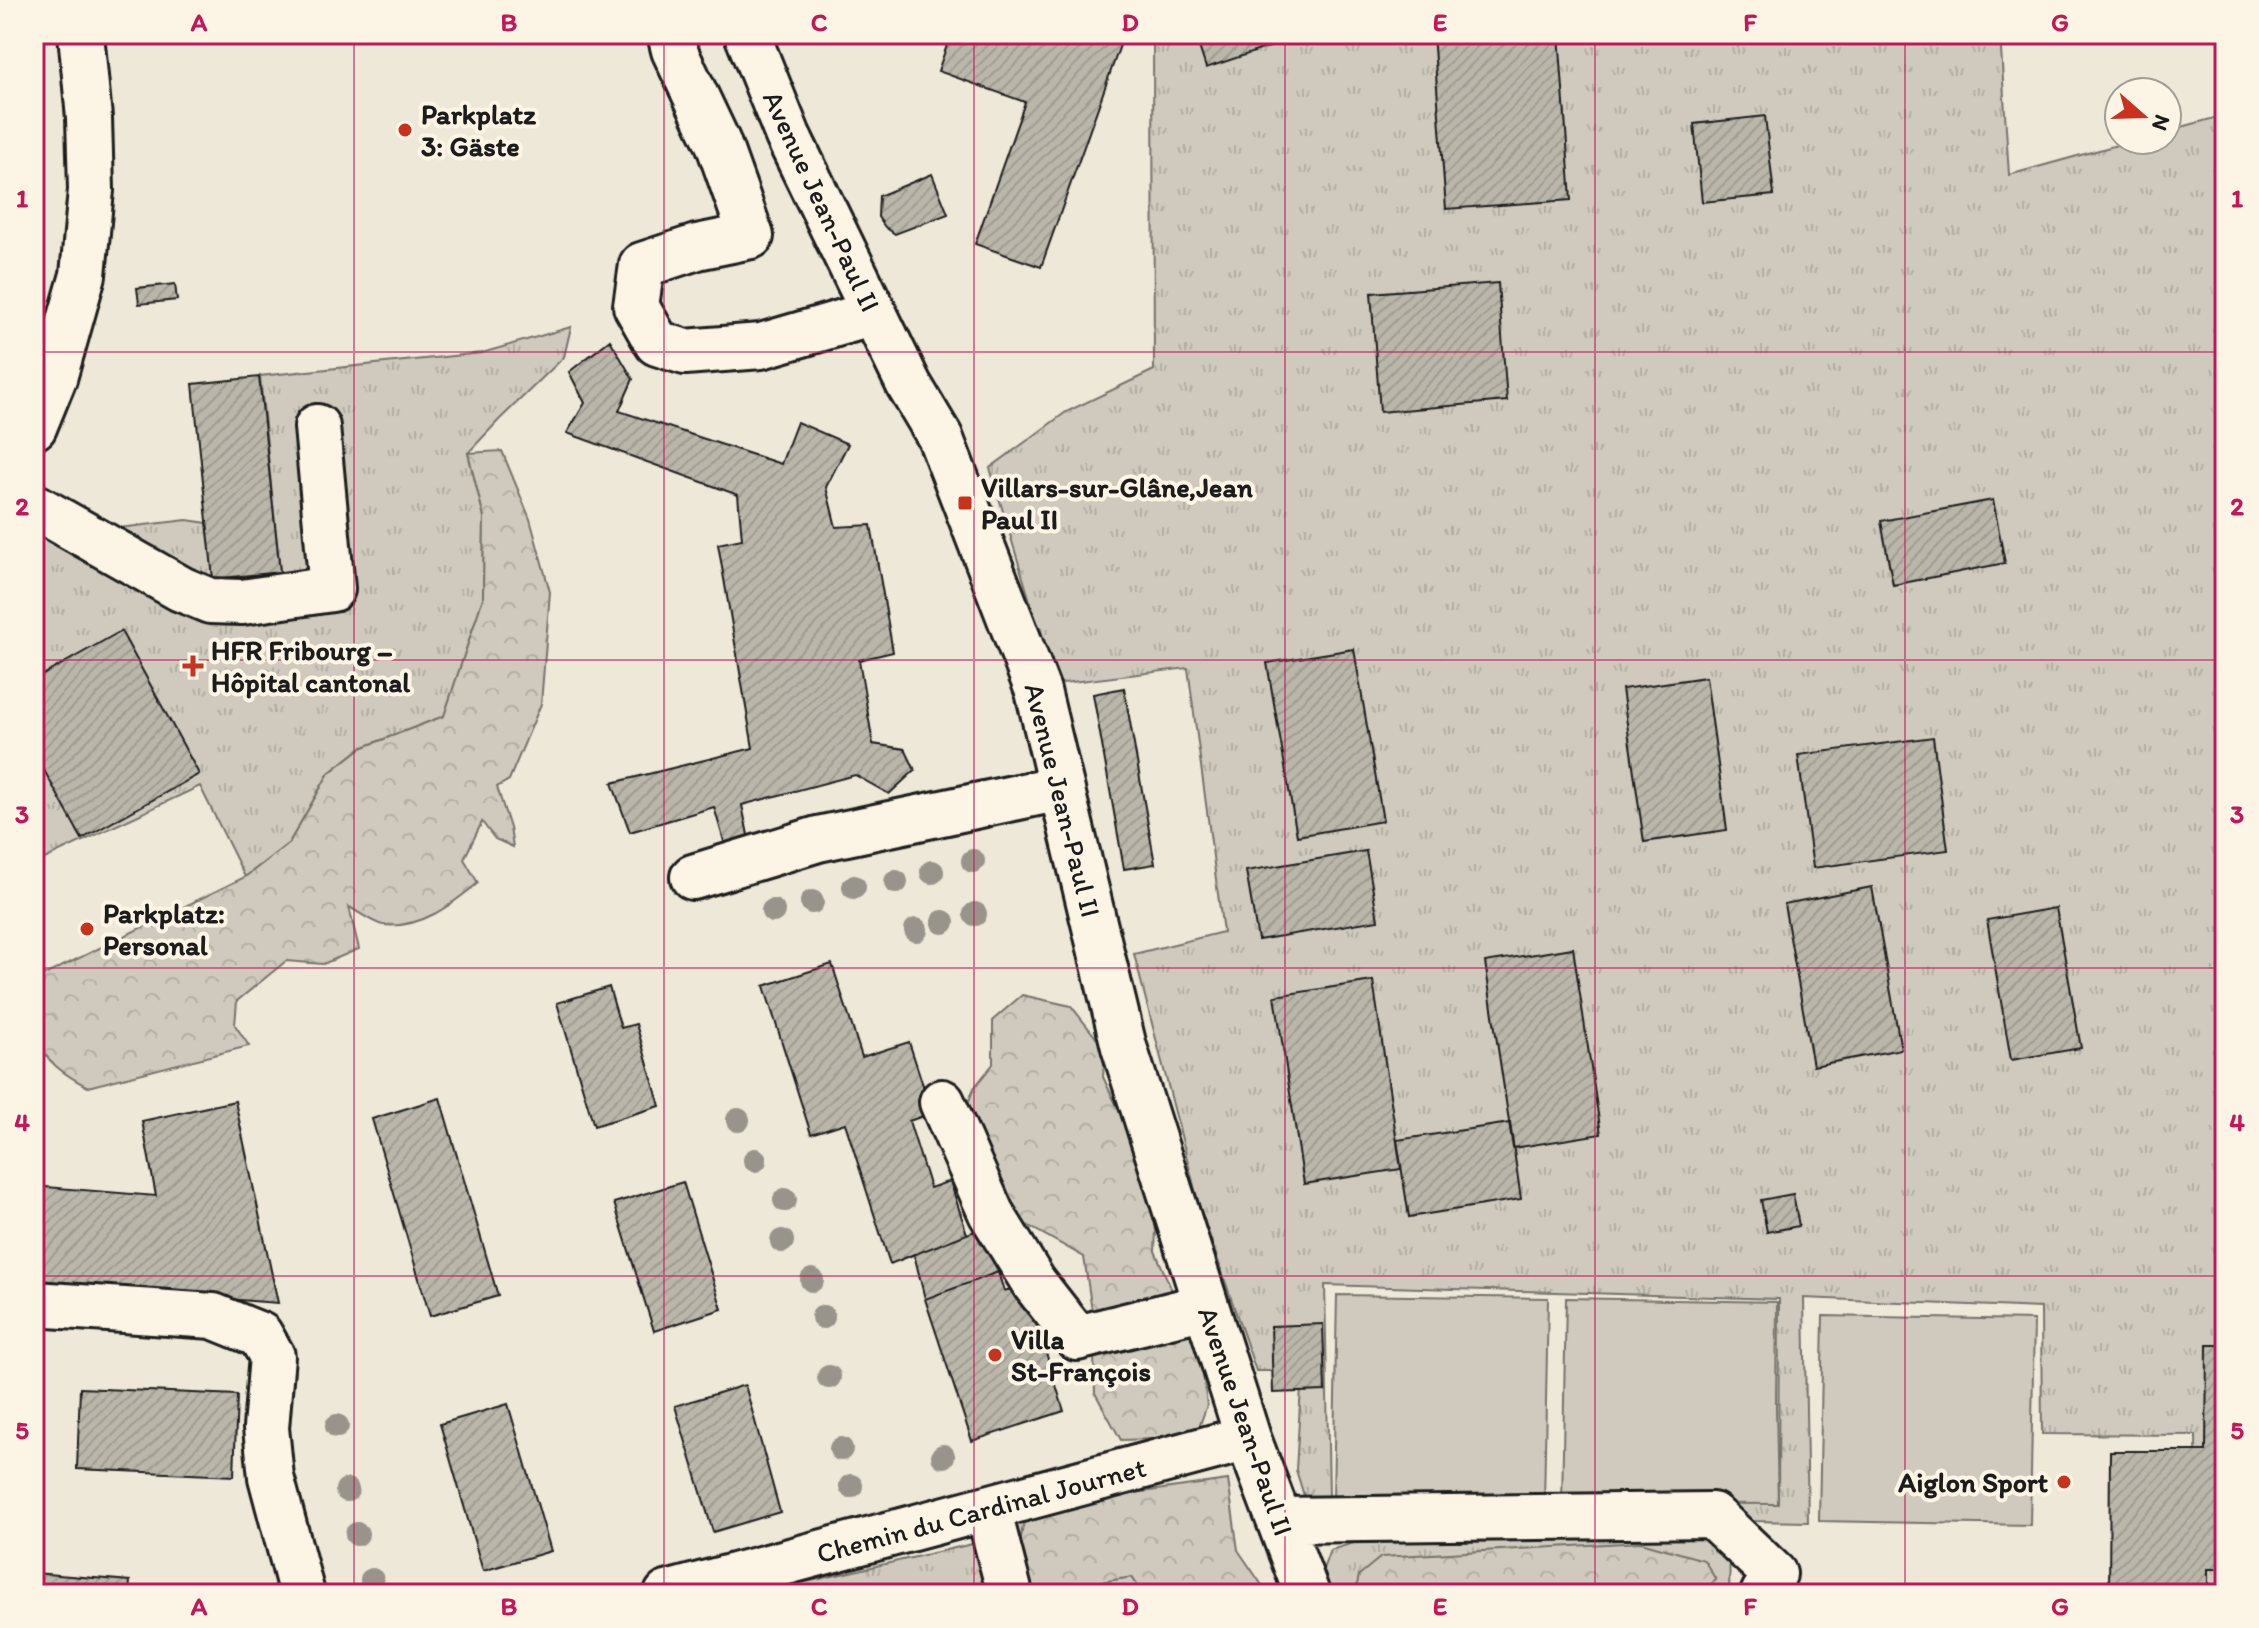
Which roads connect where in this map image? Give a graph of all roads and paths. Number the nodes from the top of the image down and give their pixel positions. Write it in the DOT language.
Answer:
graph roads {
  1 [pos="81,34"];
  2 [pos="670,34"];
  3 [pos="747,34"];
  4 [pos="874,313"];
  5 [pos="44,380"];
  6 [pos="34,427"];
  7 [pos="317,427"];
  8 [pos="34,506"];
  9 [pos="1061,788"];
  10 [pos="693,877"];
  11 [pos="942,1102"];
  12 [pos="34,1304"];
  13 [pos="1206,1306"];
  14 [pos="1248,1438"];
  15 [pos="988,1509"];
  16 [pos="1279,1520"];
  17 [pos="302,1594"];
  18 [pos="667,1594"];
  19 [pos="1010,1594"];
  20 [pos="1307,1594"];
  21 [pos="1763,1594"];
  1 -- 5 [label="street"];
  2 -- 4 [label="street"];
  3 -- 4 [label="street, Avenue Jean-Paul II"];
  4 -- 9 [label="street, Avenue Jean-Paul II"];
  5 -- 6 [label="street"];
  7 -- 8 [label="street"];
  9 -- 10 [label="street"];
  9 -- 13 [label="street, Avenue Jean-Paul II"];
  11 -- 13 [label="street"];
  12 -- 17 [label="street"];
  13 -- 14 [label="street, Avenue Jean-Paul II"];
  14 -- 15 [label="street, Chemin du Cardinal Journet"];
  14 -- 16 [label="street, Avenue Jean-Paul II"];
  15 -- 18 [label="street, Chemin du Cardinal Journet"];
  15 -- 19 [label="street"];
  16 -- 20 [label="street, Avenue Jean-Paul II"];
  16 -- 21 [label="street"];
}
